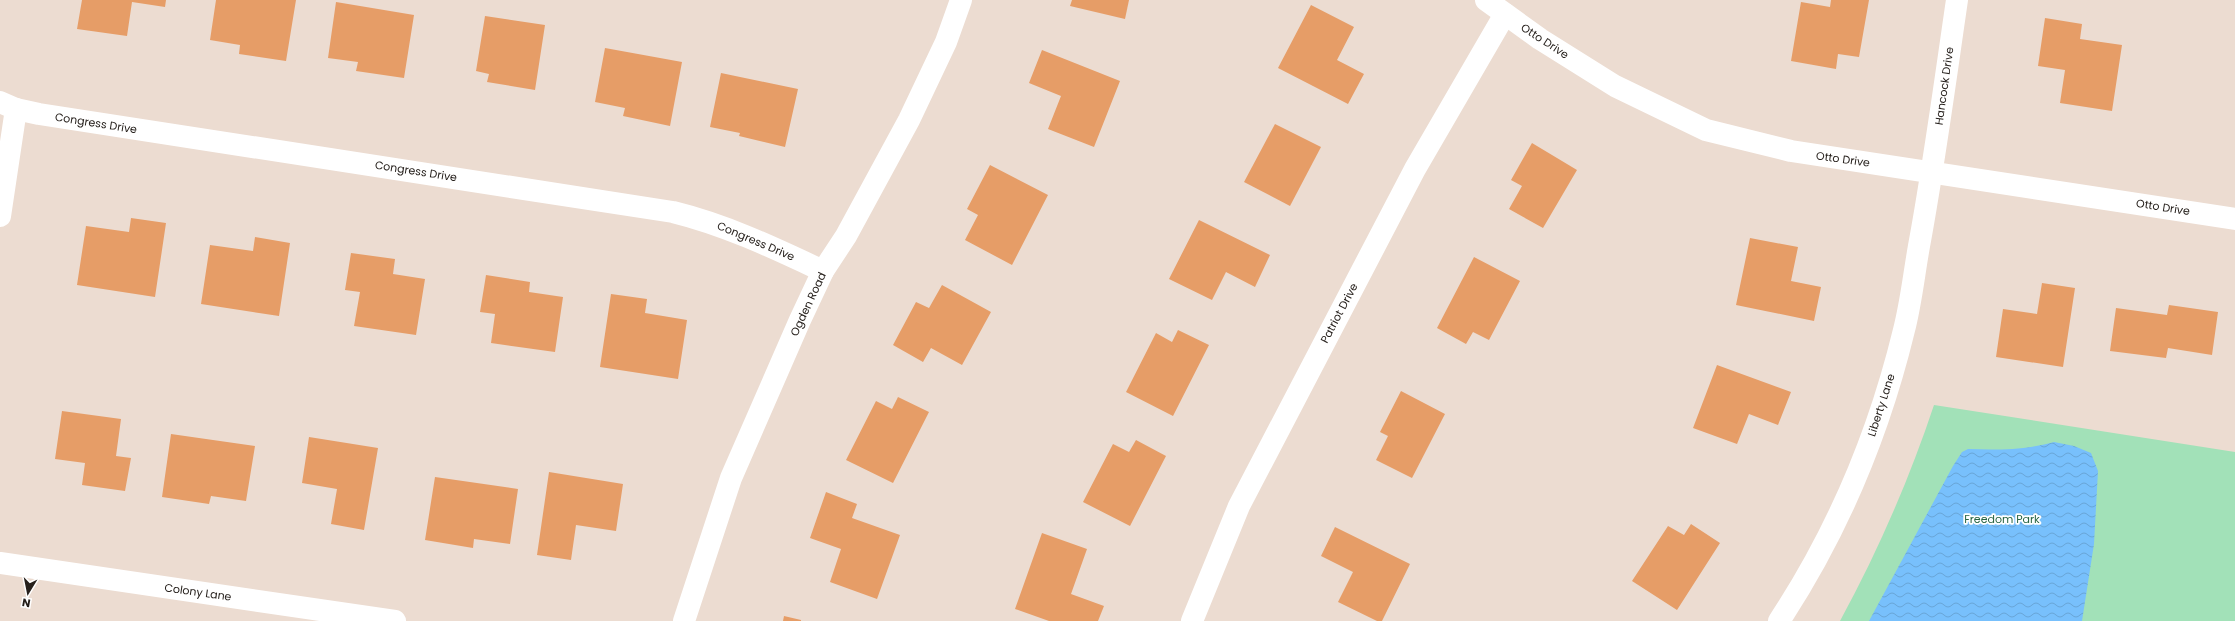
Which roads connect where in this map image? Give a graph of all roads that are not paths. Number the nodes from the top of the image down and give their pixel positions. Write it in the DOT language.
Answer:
graph roads {
  1 [pos="961,0"];
  2 [pos="1486,0"];
  3 [pos="1957,0"];
  4 [pos="1505,14"];
  5 [pos="8,106"];
  6 [pos="1932,172"];
  7 [pos="0,216"];
  8 [pos="2235,218"];
  9 [pos="823,271"];
  10 [pos="0,563"];
  11 [pos="395,621"];
  12 [pos="684,621"];
  13 [pos="1192,621"];
  14 [pos="1779,621"];
  1 -- 9 [label="street, Ogden Road"];
  2 -- 4 [label="street, Otto Drive"];
  3 -- 6 [label="street, Hancock Drive"];
  4 -- 6 [label="street, Otto Drive"];
  4 -- 13 [label="street, Patriot Drive"];
  5 -- 7 [label="street"];
  5 -- 9 [label="street, Congress Drive"];
  6 -- 8 [label="street, Otto Drive"];
  6 -- 14 [label="street, Liberty Lane"];
  9 -- 12 [label="street, Ogden Road"];
  10 -- 11 [label="street, Colony Lane"];
}
